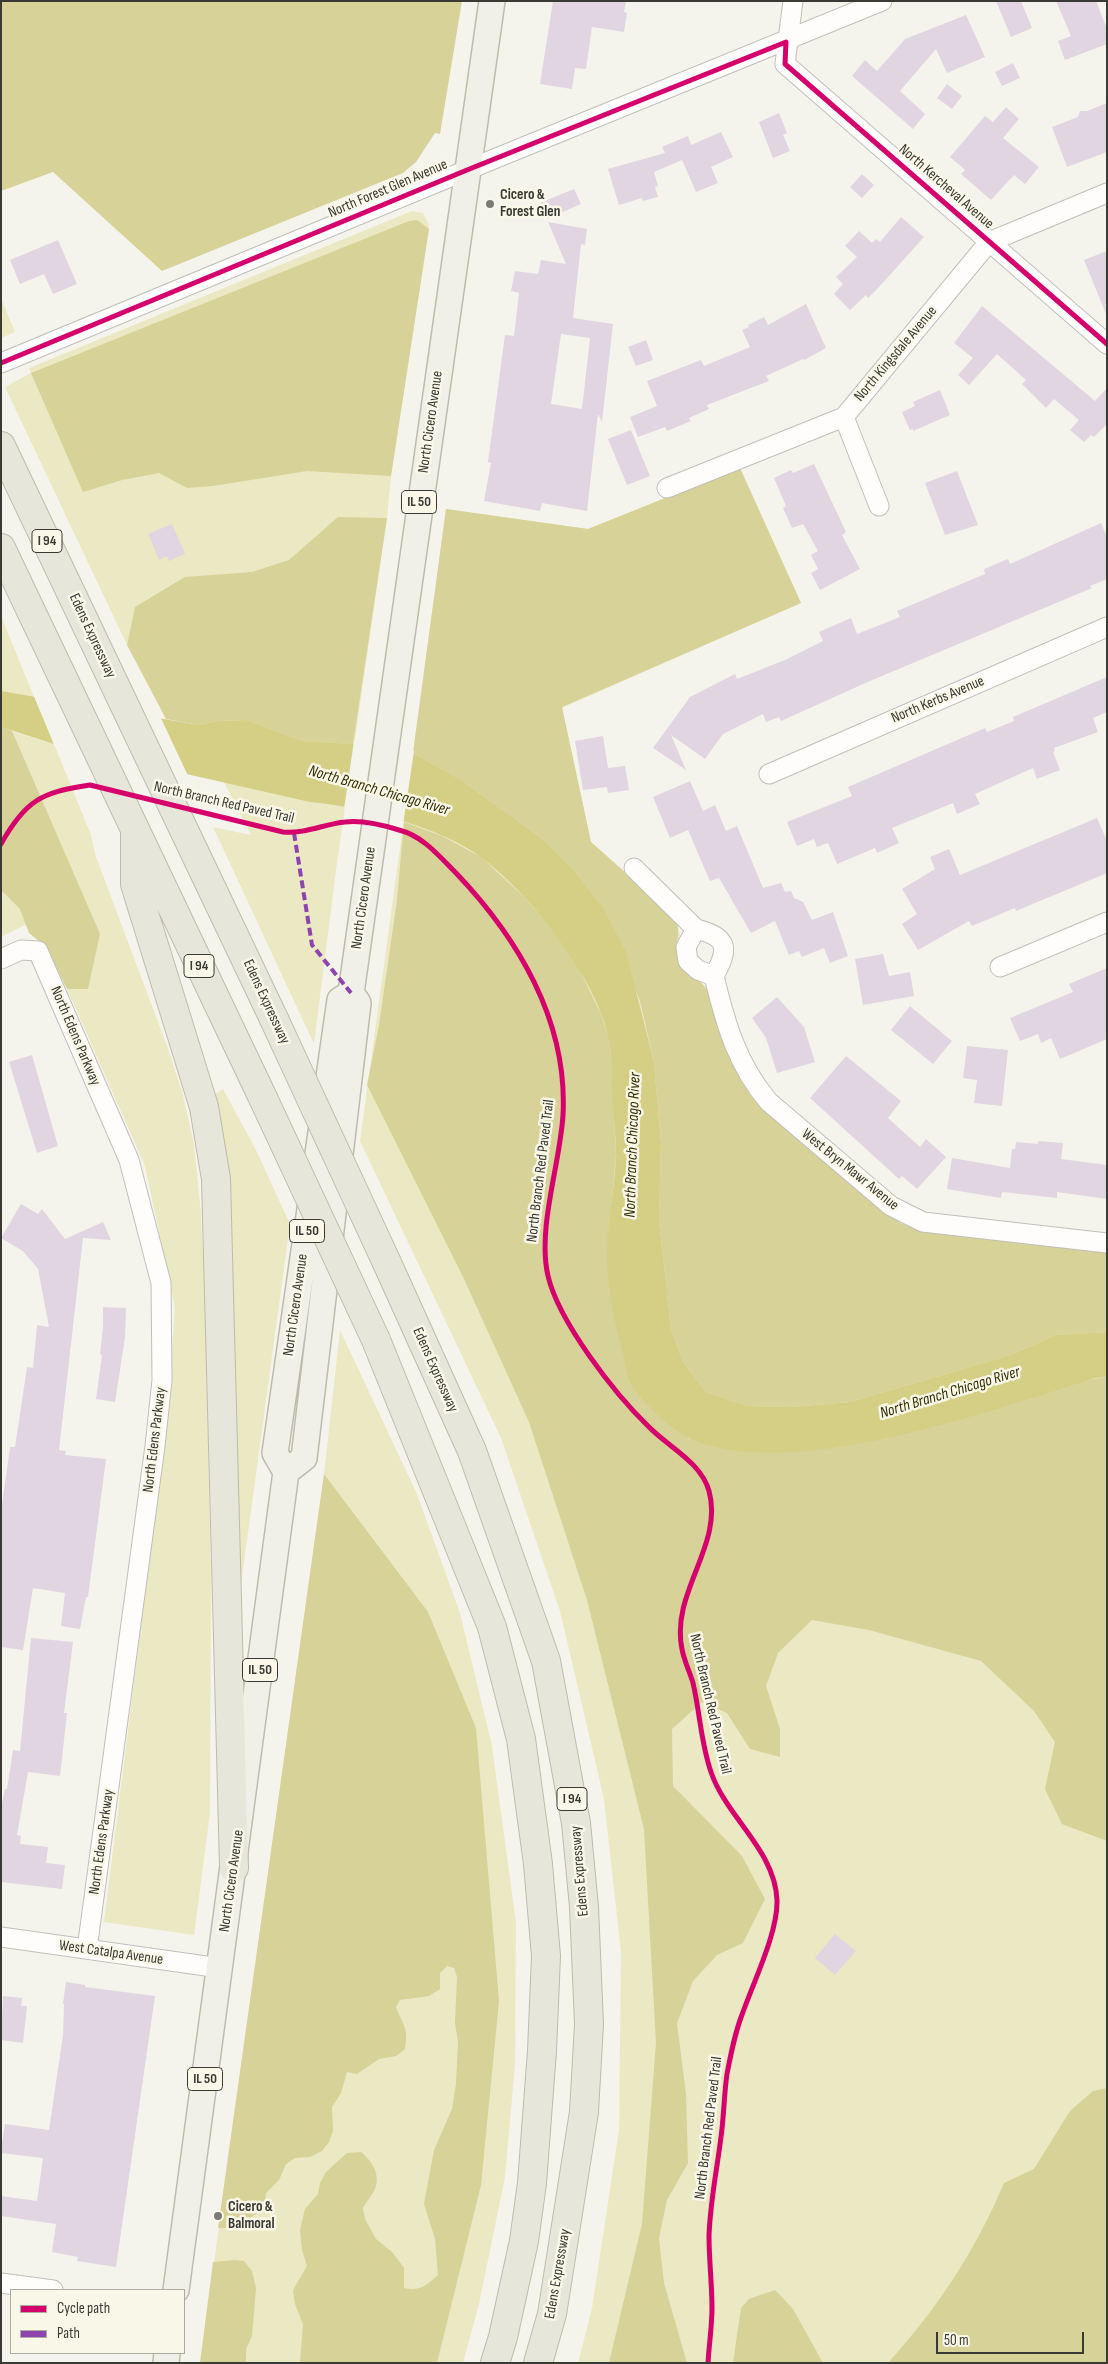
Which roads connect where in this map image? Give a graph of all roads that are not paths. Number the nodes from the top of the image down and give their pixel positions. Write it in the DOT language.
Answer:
graph roads {
  1 [pos="492,1"];
  2 [pos="792,1"];
  3 [pos="882,1"];
  4 [pos="786,42"];
  5 [pos="467,170"];
  6 [pos="1107,193"];
  7 [pos="989,242"];
  8 [pos="1107,344"];
  9 [pos="1,364"];
  10 [pos="844,417"];
  11 [pos="1,446"];
  12 [pos="667,488"];
  13 [pos="879,506"];
  14 [pos="1,548"];
  15 [pos="1107,627"];
  16 [pos="769,774"];
  17 [pos="135,833"];
  18 [pos="634,868"];
  19 [pos="1107,922"];
  20 [pos="696,929"];
  21 [pos="1,958"];
  22 [pos="1000,967"];
  23 [pos="714,976"];
  24 [pos="1107,1243"];
  25 [pos="234,1868"];
  26 [pos="1,1937"];
  27 [pos="87,1949"];
  28 [pos="220,1968"];
  29 [pos="1,2283"];
  30 [pos="46,2289"];
  31 [pos="176,2289"];
  32 [pos="495,2363"];
  33 [pos="538,2363"];
  1 -- 5 [label="main road, North Cicero Avenue / IL 50"];
  2 -- 4 [label="street"];
  3 -- 4 [label="street, North Forest Glen Avenue"];
  4 -- 5 [label="street, North Forest Glen Avenue"];
  4 -- 7 [label="street, North Kercheval Avenue"];
  5 -- 9 [label="street, North Forest Glen Avenue"];
  5 -- 25 [label="main road, North Cicero Avenue / IL 50"];
  6 -- 7 [label="street, North Kingsdale Avenue"];
  7 -- 8 [label="street, North Kercheval Avenue"];
  7 -- 10 [label="street, North Kingsdale Avenue"];
  10 -- 12 [label="street, North Kingsdale Avenue"];
  10 -- 13 [label="street"];
  11 -- 33 [label="highway, Edens Expressway / I 94, bridge"];
  14 -- 17 [label="highway, I 94"];
  15 -- 16 [label="street, North Kerbs Avenue"];
  17 -- 25 [label="highway"];
  17 -- 32 [label="highway, I 94, bridge"];
  18 -- 20 [label="street"];
  19 -- 22 [label="street"];
  20 -- 23 [label="street"];
  20 -- 23 [label="street"];
  21 -- 27 [label="street, North Edens Parkway"];
  23 -- 24 [label="street, West Bryn Mawr Avenue"];
  25 -- 28 [label="main road, North Cicero Avenue / IL 50"];
  26 -- 27 [label="street, West Catalpa Avenue"];
  27 -- 28 [label="street, West Catalpa Avenue"];
  28 -- 31 [label="main road, North Cicero Avenue / IL 50"];
  29 -- 30 [label="street"];
}
